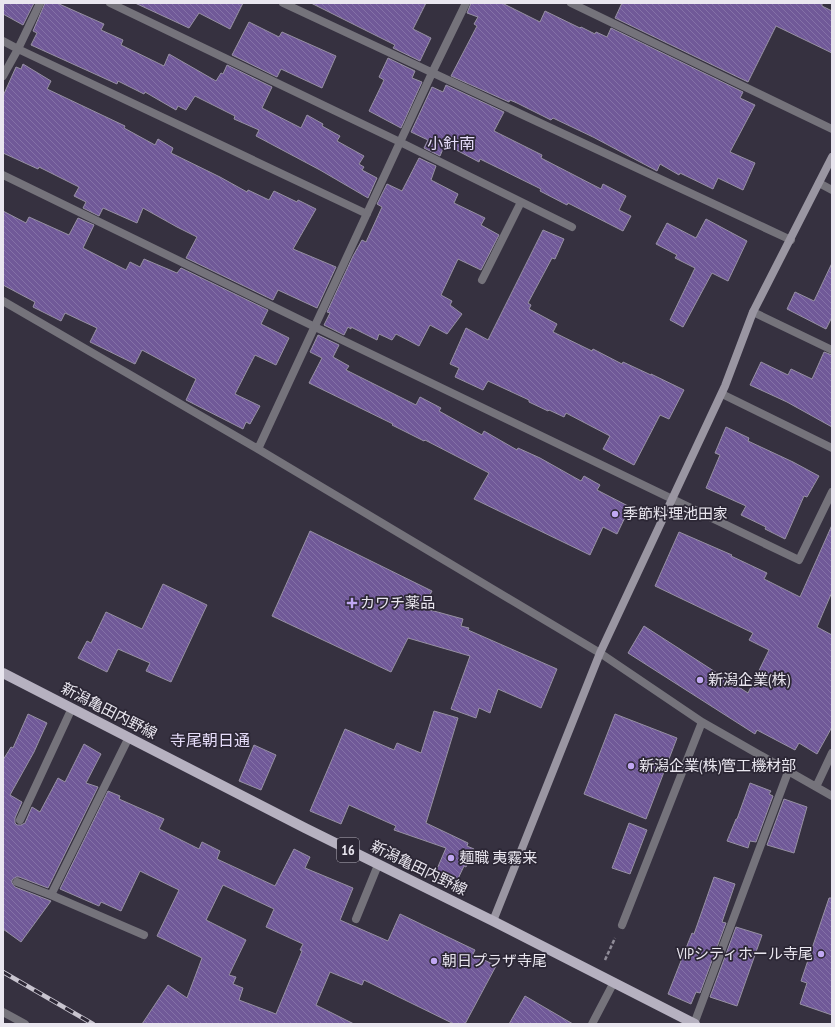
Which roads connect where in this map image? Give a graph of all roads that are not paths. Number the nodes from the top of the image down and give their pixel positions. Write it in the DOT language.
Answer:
graph roads {
  1 [pos="40,3"];
  2 [pos="110,3"];
  3 [pos="282,3"];
  4 [pos="466,3"];
  5 [pos="571,3"];
  6 [pos="3,41"];
  7 [pos="18,49"];
  8 [pos="432,73"];
  9 [pos="3,76"];
  10 [pos="832,129"];
  11 [pos="400,142"];
  12 [pos="832,157"];
  13 [pos="3,175"];
  14 [pos="819,183"];
  15 [pos="832,190"];
  16 [pos="521,202"];
  17 [pos="367,214"];
  18 [pos="572,227"];
  19 [pos="791,240"];
  20 [pos="482,280"];
  21 [pos="3,301"];
  22 [pos="753,312"];
  23 [pos="315,327"];
  24 [pos="832,350"];
  25 [pos="722,394"];
  26 [pos="832,448"];
  27 [pos="258,449"];
  28 [pos="832,492"];
  29 [pos="673,499"];
  30 [pos="600,654"];
  31 [pos="3,673"];
  32 [pos="72,708"];
  33 [pos="702,722"];
  34 [pos="128,737"];
  35 [pos="832,753"];
  36 [pos="788,772"];
  37 [pos="816,787"];
  38 [pos="832,796"];
  39 [pos="20,820"];
  40 [pos="378,865"];
  41 [pos="18,882"];
  42 [pos="51,895"];
  43 [pos="356,919"];
  44 [pos="493,921"];
  45 [pos="622,925"];
  46 [pos="144,935"];
  47 [pos="614,982"];
  48 [pos="3,1012"];
  49 [pos="25,1024"];
  50 [pos="592,1024"];
  51 [pos="694,1024"];
  1 -- 7 [label="street"];
  2 -- 11 [label="street"];
  3 -- 8 [label="street"];
  4 -- 8 [label="street"];
  5 -- 10 [label="street"];
  6 -- 7 [label="street"];
  7 -- 9 [label="street"];
  7 -- 17 [label="street"];
  8 -- 11 [label="street"];
  8 -- 19 [label="street"];
  11 -- 16 [label="street"];
  11 -- 17 [label="street"];
  12 -- 14 [label="street"];
  13 -- 23 [label="street"];
  14 -- 15 [label="street"];
  14 -- 19 [label="street"];
  16 -- 18 [label="street"];
  16 -- 20 [label="street"];
  17 -- 23 [label="street"];
  19 -- 22 [label="street"];
  21 -- 27 [label="street"];
  22 -- 24 [label="street"];
  22 -- 25 [label="street"];
  23 -- 27 [label="street"];
  23 -- 29 [label="street"];
  25 -- 26 [label="street"];
  25 -- 29 [label="street"];
  27 -- 30 [label="street"];
  28 -- 29 [label="street"];
  29 -- 30 [label="street"];
  30 -- 33 [label="street"];
  30 -- 44 [label="street"];
  31 -- 32 [label="main road, 新潟亀田内野線 / 16"];
  32 -- 34 [label="main road, 新潟亀田内野線 / 16"];
  32 -- 39 [label="street"];
  33 -- 36 [label="street"];
  33 -- 45 [label="street"];
  34 -- 40 [label="main road, 新潟亀田内野線 / 16"];
  34 -- 42 [label="street"];
  35 -- 37 [label="street"];
  36 -- 37 [label="street"];
  36 -- 51 [label="street"];
  37 -- 38 [label="street"];
  40 -- 43 [label="street"];
  40 -- 44 [label="main road, 新潟亀田内野線 / 16"];
  41 -- 42 [label="street"];
  42 -- 46 [label="street"];
  44 -- 47 [label="main road, 新潟亀田内野線 / 16"];
  47 -- 50 [label="street"];
  47 -- 51 [label="main road, 新潟亀田内野線 / 16"];
  48 -- 49 [label="street"];
}
